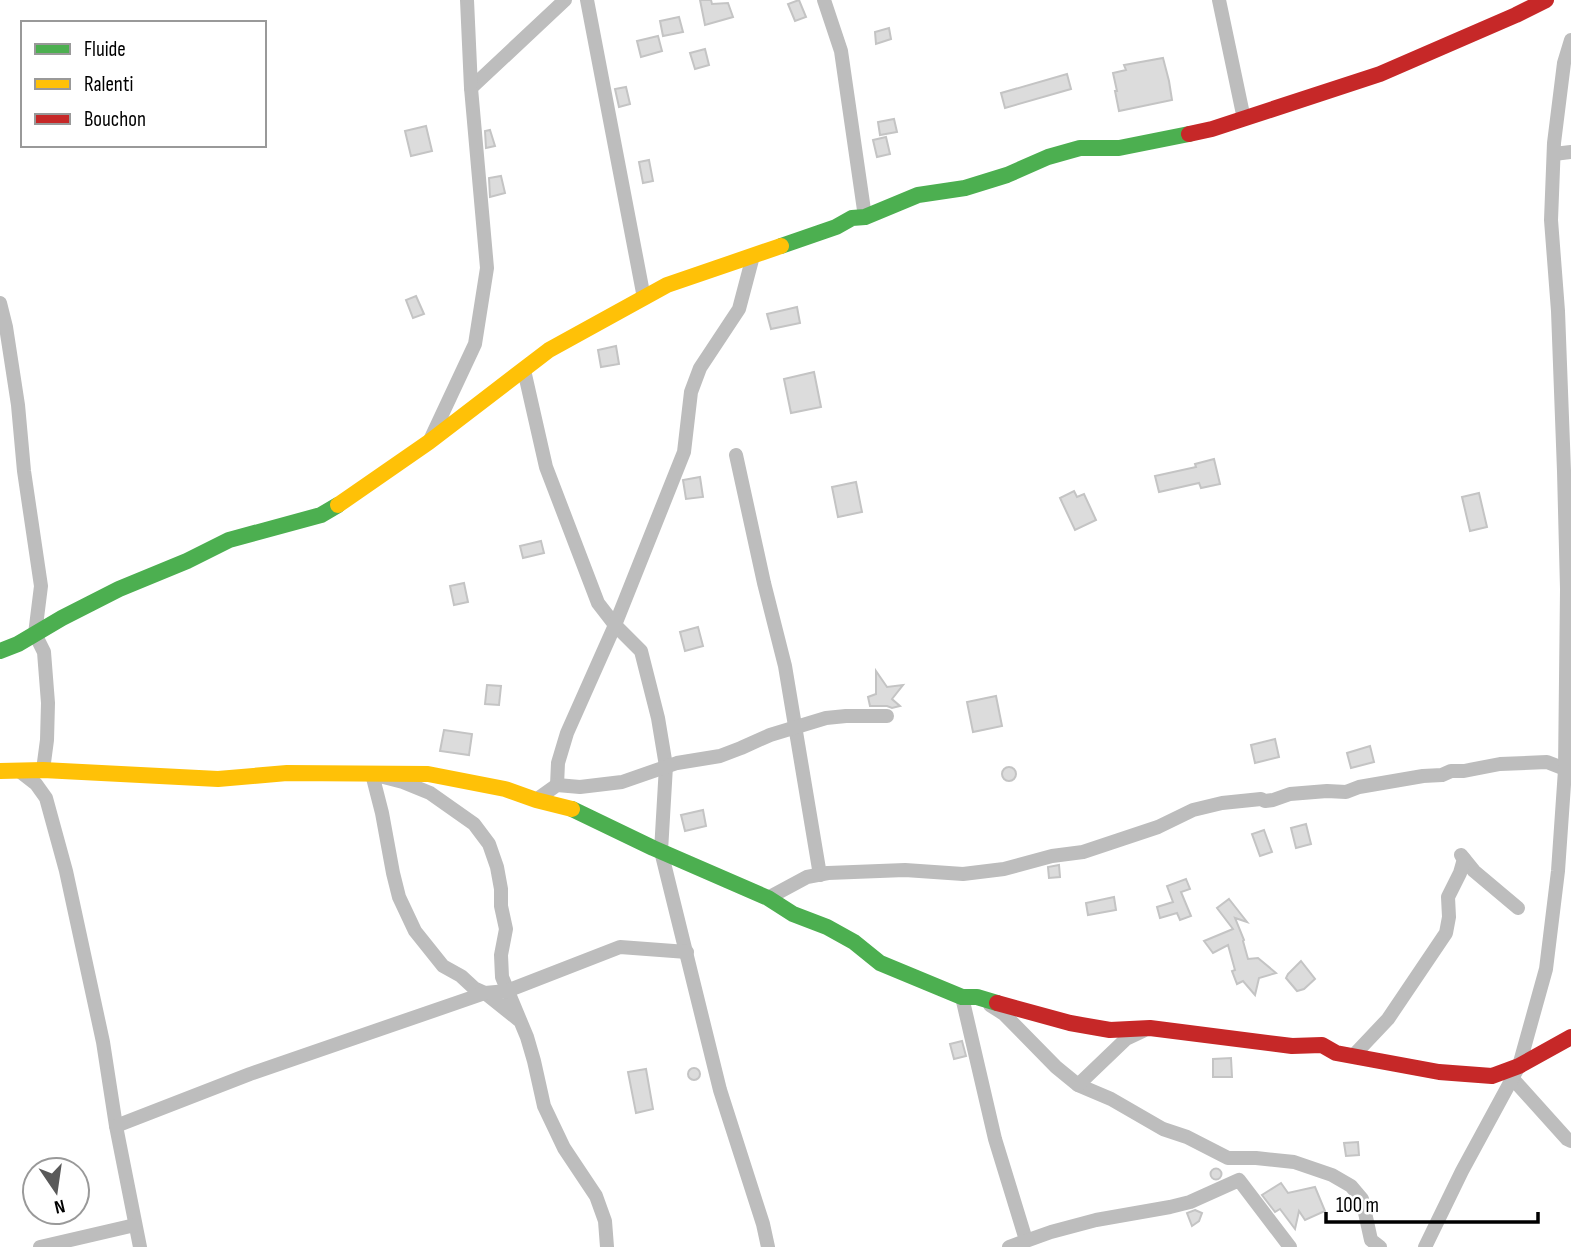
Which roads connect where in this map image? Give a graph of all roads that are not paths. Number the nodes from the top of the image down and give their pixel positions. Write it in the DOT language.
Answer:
graph roads {
  1 [pos="467,0"];
  2 [pos="565,0"];
  3 [pos="587,0"];
  4 [pos="824,0"];
  5 [pos="1219,0"];
  6 [pos="1546,0"];
  7 [pos="1571,40"];
  8 [pos="471,88"];
  9 [pos="1244,119"];
  10 [pos="1571,152"];
  11 [pos="1554,154"];
  12 [pos="865,217"];
  13 [pos="753,256"];
  14 [pos="644,298"];
  15 [pos="0,303"];
  16 [pos="524,370"];
  17 [pos="429,442"];
  18 [pos="736,455"];
  19 [pos="1569,586"];
  20 [pos="615,625"];
  21 [pos="35,634"];
  22 [pos="0,651"];
  23 [pos="887,716"];
  24 [pos="796,728"];
  25 [pos="666,766"];
  26 [pos="18,770"];
  27 [pos="0,771"];
  28 [pos="43,771"];
  29 [pos="1568,771"];
  30 [pos="372,774"];
  31 [pos="556,785"];
  32 [pos="536,800"];
  33 [pos="1566,822"];
  34 [pos="660,851"];
  35 [pos="821,875"];
  36 [pos="768,898"];
  37 [pos="1518,908"];
  38 [pos="687,952"];
  39 [pos="507,991"];
  40 [pos="485,993"];
  41 [pos="970,997"];
  42 [pos="520,1021"];
  43 [pos="1150,1028"];
  44 [pos="1571,1037"];
  45 [pos="1353,1056"];
  46 [pos="1515,1072"];
  47 [pos="1078,1085"];
  48 [pos="117,1126"];
  49 [pos="1571,1141"];
  50 [pos="135,1225"];
  51 [pos="1026,1240"];
  52 [pos="40,1247"];
  53 [pos="140,1247"];
  54 [pos="607,1247"];
  55 [pos="768,1247"];
  56 [pos="1009,1247"];
  57 [pos="1290,1247"];
  58 [pos="1380,1247"];
  59 [pos="1425,1247"];
  1 -- 8 [label="street"];
  2 -- 8 [label="street"];
  3 -- 14 [label="street"];
  4 -- 12 [label="street"];
  5 -- 9 [label="street"];
  6 -- 9 [label="street"];
  7 -- 11 [label="street"];
  8 -- 17 [label="street"];
  9 -- 12 [label="street"];
  10 -- 11 [label="street"];
  11 -- 19 [label="street"];
  12 -- 13 [label="street"];
  13 -- 14 [label="street"];
  13 -- 20 [label="street"];
  14 -- 16 [label="street"];
  15 -- 21 [label="street"];
  16 -- 17 [label="street"];
  16 -- 20 [label="street"];
  17 -- 21 [label="street"];
  18 -- 24 [label="street"];
  19 -- 29 [label="street"];
  20 -- 25 [label="street"];
  20 -- 31 [label="street"];
  21 -- 22 [label="street"];
  21 -- 28 [label="street"];
  23 -- 24 [label="street"];
  24 -- 25 [label="street"];
  24 -- 35 [label="street"];
  25 -- 31 [label="street"];
  25 -- 34 [label="street"];
  26 -- 27 [label="street"];
  26 -- 28 [label="street"];
  26 -- 48 [label="street"];
  28 -- 30 [label="street"];
  29 -- 33 [label="street"];
  29 -- 35 [label="street"];
  30 -- 32 [label="street"];
  30 -- 39 [label="street"];
  30 -- 40 [label="street"];
  31 -- 32 [label="street"];
  32 -- 34 [label="street"];
  33 -- 46 [label="street"];
  34 -- 36 [label="street"];
  34 -- 38 [label="street"];
  35 -- 36 [label="street"];
  36 -- 41 [label="street"];
  37 -- 45 [label="street"];
  38 -- 39 [label="street"];
  38 -- 55 [label="street"];
  39 -- 40 [label="street"];
  39 -- 42 [label="street"];
  40 -- 42 [label="street"];
  40 -- 48 [label="street"];
  41 -- 43 [label="street"];
  41 -- 47 [label="street"];
  41 -- 51 [label="street"];
  42 -- 54 [label="street"];
  43 -- 45 [label="street"];
  43 -- 47 [label="street"];
  44 -- 46 [label="street"];
  45 -- 46 [label="street"];
  46 -- 49 [label="street"];
  46 -- 59 [label="street"];
  47 -- 58 [label="street"];
  48 -- 50 [label="street"];
  50 -- 52 [label="street"];
  50 -- 53 [label="street"];
  51 -- 56 [label="street"];
  51 -- 57 [label="street"];
}
